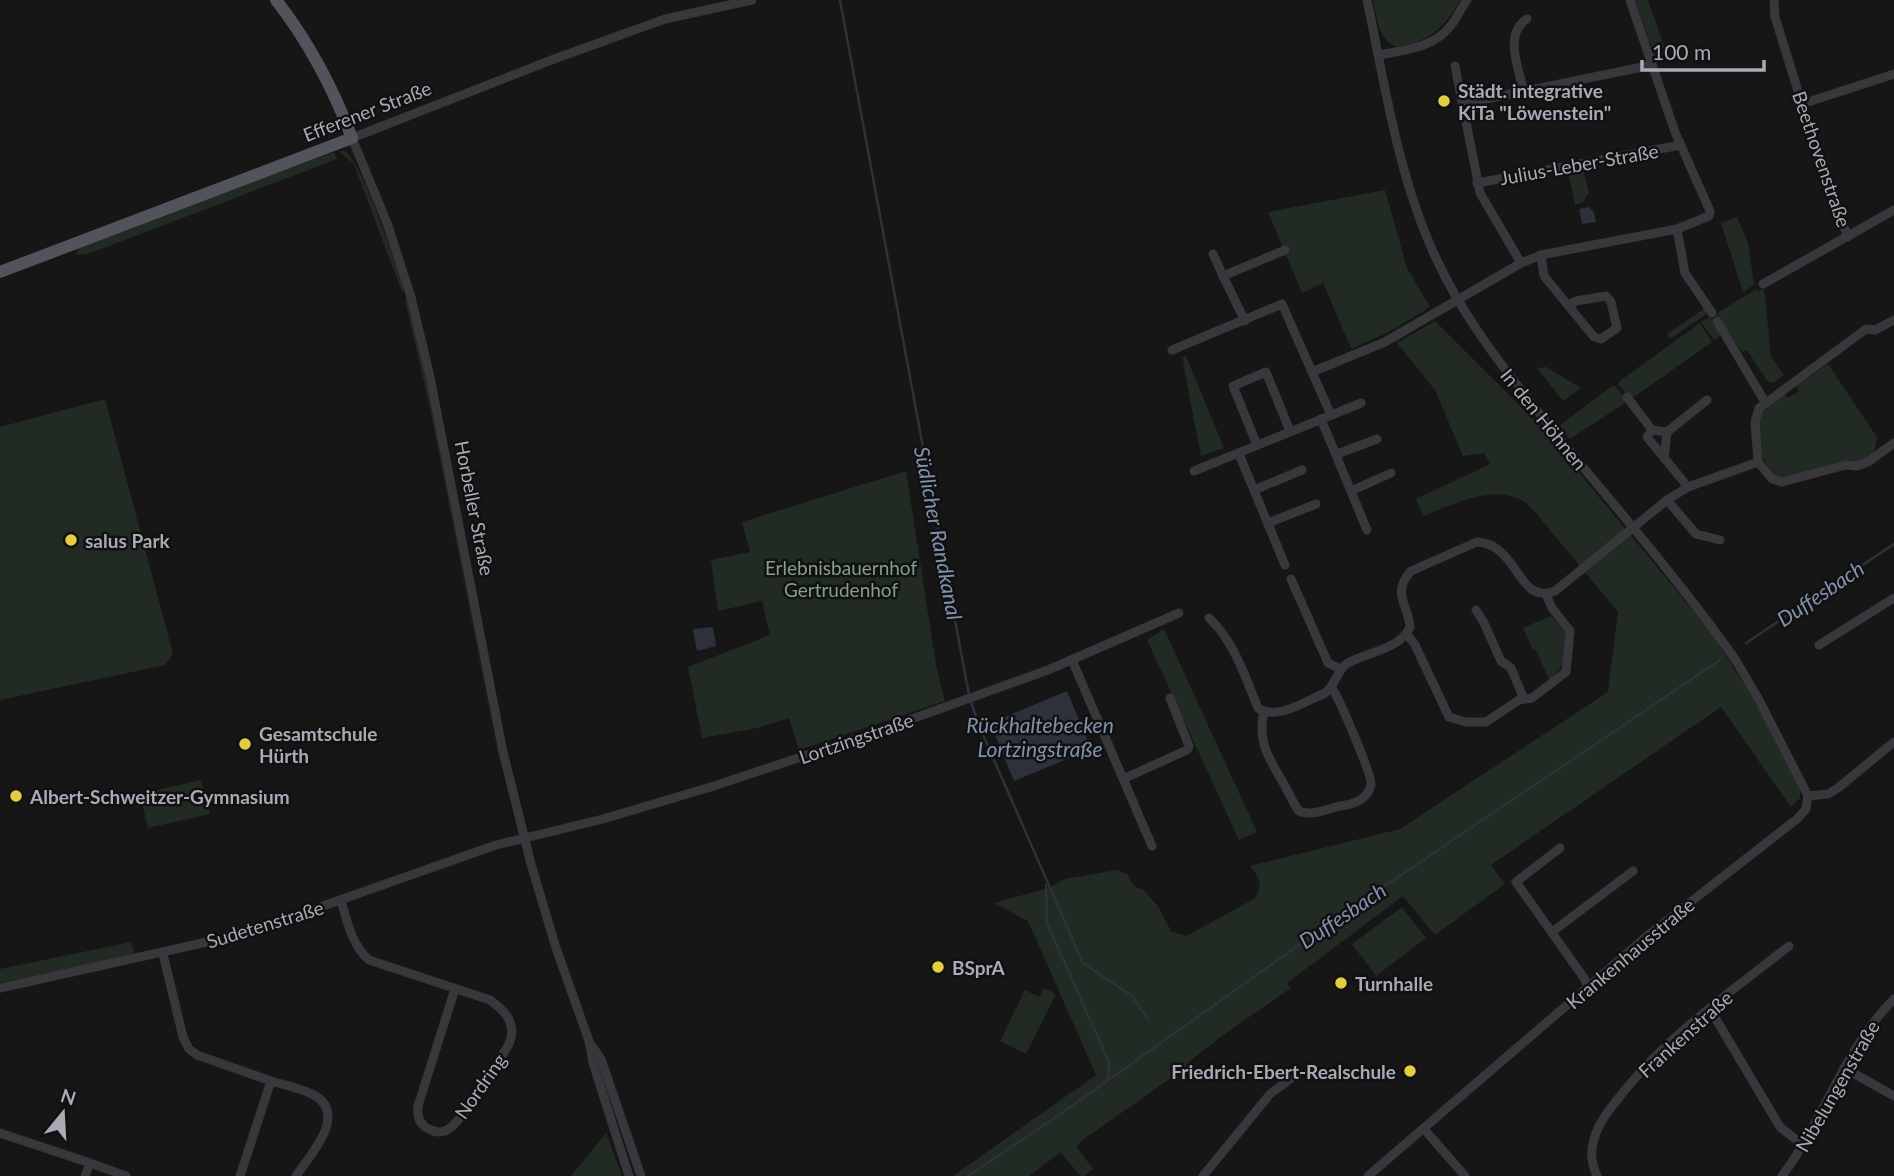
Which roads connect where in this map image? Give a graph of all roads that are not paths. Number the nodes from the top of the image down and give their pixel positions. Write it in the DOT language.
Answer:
graph roads {
  1 [pos="276,0"];
  2 [pos="752,0"];
  3 [pos="1367,0"];
  4 [pos="1467,0"];
  5 [pos="1630,0"];
  6 [pos="1774,0"];
  7 [pos="1527,19"];
  8 [pos="1378,55"];
  9 [pos="1652,65"];
  10 [pos="1455,66"];
  11 [pos="1894,74"];
  12 [pos="1524,92"];
  13 [pos="1462,104"];
  14 [pos="1802,104"];
  15 [pos="352,138"];
  16 [pos="1681,145"];
  17 [pos="1477,183"];
  18 [pos="1894,210"];
  19 [pos="1677,229"];
  20 [pos="1848,237"];
  21 [pos="1285,250"];
  22 [pos="1213,254"];
  23 [pos="1541,255"];
  24 [pos="1521,262"];
  25 [pos="0,272"];
  26 [pos="1223,276"];
  27 [pos="1763,284"];
  28 [pos="1457,300"];
  29 [pos="1569,305"];
  30 [pos="1894,320"];
  31 [pos="1245,321"];
  32 [pos="1172,350"];
  33 [pos="1312,372"];
  34 [pos="1627,397"];
  35 [pos="1707,400"];
  36 [pos="1765,402"];
  37 [pos="1361,403"];
  38 [pos="1326,417"];
  39 [pos="1652,430"];
  40 [pos="1290,431"];
  41 [pos="1667,432"];
  42 [pos="1377,439"];
  43 [pos="1894,443"];
  44 [pos="1257,445"];
  45 [pos="1239,453"];
  46 [pos="1337,454"];
  47 [pos="1664,458"];
  48 [pos="1758,462"];
  49 [pos="1302,470"];
  50 [pos="1194,471"];
  51 [pos="1391,473"];
  52 [pos="1688,487"];
  53 [pos="1254,490"];
  54 [pos="1351,491"];
  55 [pos="1667,500"];
  56 [pos="1316,504"];
  57 [pos="1268,523"];
  58 [pos="1632,529"];
  59 [pos="1367,530"];
  60 [pos="1720,540"];
  61 [pos="1285,565"];
  62 [pos="1291,579"];
  63 [pos="1546,594"];
  64 [pos="1894,598"];
  65 [pos="1476,610"];
  66 [pos="1179,613"];
  67 [pos="1209,618"];
  68 [pos="1407,635"];
  69 [pos="1819,645"];
  70 [pos="1072,660"];
  71 [pos="1341,669"];
  72 [pos="1332,688"];
  73 [pos="1170,698"];
  74 [pos="1524,699"];
  75 [pos="1264,712"];
  76 [pos="1894,742"];
  77 [pos="1123,779"];
  78 [pos="1808,796"];
  79 [pos="524,839"];
  80 [pos="1153,846"];
  81 [pos="1560,848"];
  82 [pos="1633,871"];
  83 [pos="341,900"];
  84 [pos="1552,932"];
  85 [pos="1789,946"];
  86 [pos="163,954"];
  87 [pos="0,988"];
  88 [pos="1588,988"];
  89 [pos="455,989"];
  90 [pos="1894,999"];
  91 [pos="1710,1009"];
  92 [pos="589,1041"];
  93 [pos="1844,1068"];
  94 [pos="1298,1073"];
  95 [pos="271,1081"];
  96 [pos="1894,1096"];
  97 [pos="1424,1129"];
  98 [pos="0,1133"];
  99 [pos="1804,1146"];
  100 [pos="90,1163"];
  101 [pos="85,1176"];
  102 [pos="126,1176"];
  103 [pos="240,1176"];
  104 [pos="296,1176"];
  105 [pos="629,1176"];
  106 [pos="641,1176"];
  107 [pos="1203,1176"];
  108 [pos="1368,1176"];
  109 [pos="1465,1176"];
  110 [pos="1597,1176"];
  111 [pos="1782,1176"];
  1 -- 15 [label="main road, Horbeller Straße"];
  2 -- 15 [label="street, Efferener Straße"];
  3 -- 8 [label="street, In den Höhnen"];
  4 -- 8 [label="street"];
  5 -- 9 [label="street"];
  6 -- 14 [label="street, Beethovenstraße"];
  7 -- 12 [label="street"];
  8 -- 28 [label="street, In den Höhnen"];
  9 -- 12 [label="street"];
  9 -- 16 [label="street"];
  10 -- 13 [label="street"];
  11 -- 14 [label="street"];
  12 -- 13 [label="street"];
  13 -- 17 [label="street"];
  14 -- 20 [label="street, Beethovenstraße"];
  15 -- 25 [label="main road, Efferener Straße"];
  15 -- 79 [label="street, Horbeller Straße"];
  16 -- 17 [label="street, Julius-Leber-Straße"];
  16 -- 19 [label="street"];
  17 -- 24 [label="street"];
  18 -- 20 [label="street"];
  19 -- 23 [label="street"];
  19 -- 36 [label="street"];
  20 -- 27 [label="street"];
  21 -- 26 [label="street"];
  22 -- 26 [label="street"];
  23 -- 24 [label="street"];
  23 -- 29 [label="street"];
  24 -- 28 [label="street"];
  26 -- 31 [label="street"];
  28 -- 33 [label="street"];
  28 -- 58 [label="street, In den Höhnen"];
  29 -- 29 [label="street"];
  30 -- 36 [label="street"];
  31 -- 32 [label="street"];
  31 -- 33 [label="street"];
  33 -- 38 [label="street"];
  34 -- 39 [label="street"];
  35 -- 41 [label="street"];
  36 -- 48 [label="street"];
  37 -- 38 [label="street"];
  38 -- 40 [label="street"];
  38 -- 46 [label="street"];
  39 -- 41 [label="street"];
  39 -- 47 [label="street"];
  40 -- 44 [label="street"];
  40 -- 44 [label="street"];
  41 -- 47 [label="street"];
  42 -- 46 [label="street"];
  43 -- 48 [label="street"];
  44 -- 45 [label="street"];
  45 -- 50 [label="street"];
  45 -- 53 [label="street"];
  46 -- 54 [label="street"];
  47 -- 52 [label="street"];
  48 -- 52 [label="street"];
  49 -- 53 [label="street"];
  51 -- 54 [label="street"];
  52 -- 55 [label="street"];
  53 -- 57 [label="street"];
  54 -- 59 [label="street"];
  55 -- 58 [label="street"];
  55 -- 60 [label="street"];
  56 -- 57 [label="street"];
  57 -- 61 [label="street"];
  58 -- 63 [label="street"];
  58 -- 78 [label="street, In den Höhnen"];
  62 -- 71 [label="street"];
  63 -- 68 [label="street"];
  63 -- 74 [label="street"];
  64 -- 69 [label="street"];
  65 -- 74 [label="street"];
  66 -- 70 [label="street, Lortzingstraße"];
  67 -- 75 [label="street"];
  68 -- 71 [label="street"];
  68 -- 74 [label="street"];
  70 -- 77 [label="street"];
  70 -- 79 [label="street, Lortzingstraße"];
  71 -- 72 [label="street"];
  72 -- 75 [label="street"];
  72 -- 75 [label="street"];
  73 -- 77 [label="street"];
  76 -- 78 [label="street"];
  77 -- 80 [label="street"];
  78 -- 88 [label="street, Krankenhausstraße"];
  79 -- 83 [label="street, Sudetenstraße"];
  79 -- 92 [label="street, Horbeller Straße"];
  81 -- 84 [label="street"];
  82 -- 84 [label="street"];
  83 -- 86 [label="street, Sudetenstraße"];
  83 -- 89 [label="street, Nordring"];
  84 -- 88 [label="street"];
  85 -- 91 [label="street, Frankenstraße"];
  86 -- 87 [label="street, Sudetenstraße"];
  86 -- 95 [label="street"];
  88 -- 97 [label="street, Krankenhausstraße"];
  89 -- 89 [label="street, Nordring"];
  90 -- 93 [label="street, Nibelungenstraße"];
  91 -- 99 [label="street"];
  91 -- 110 [label="street, Frankenstraße"];
  92 -- 105 [label="street, Horbeller Straße"];
  92 -- 106 [label="street, Horbeller Straße"];
  93 -- 96 [label="street"];
  93 -- 99 [label="street, Nibelungenstraße"];
  94 -- 107 [label="street"];
  95 -- 103 [label="street"];
  95 -- 104 [label="street"];
  97 -- 108 [label="street, Krankenhausstraße"];
  97 -- 109 [label="street"];
  98 -- 100 [label="street"];
  99 -- 111 [label="street, Nibelungenstraße"];
  100 -- 101 [label="street"];
  100 -- 102 [label="street"];
}
